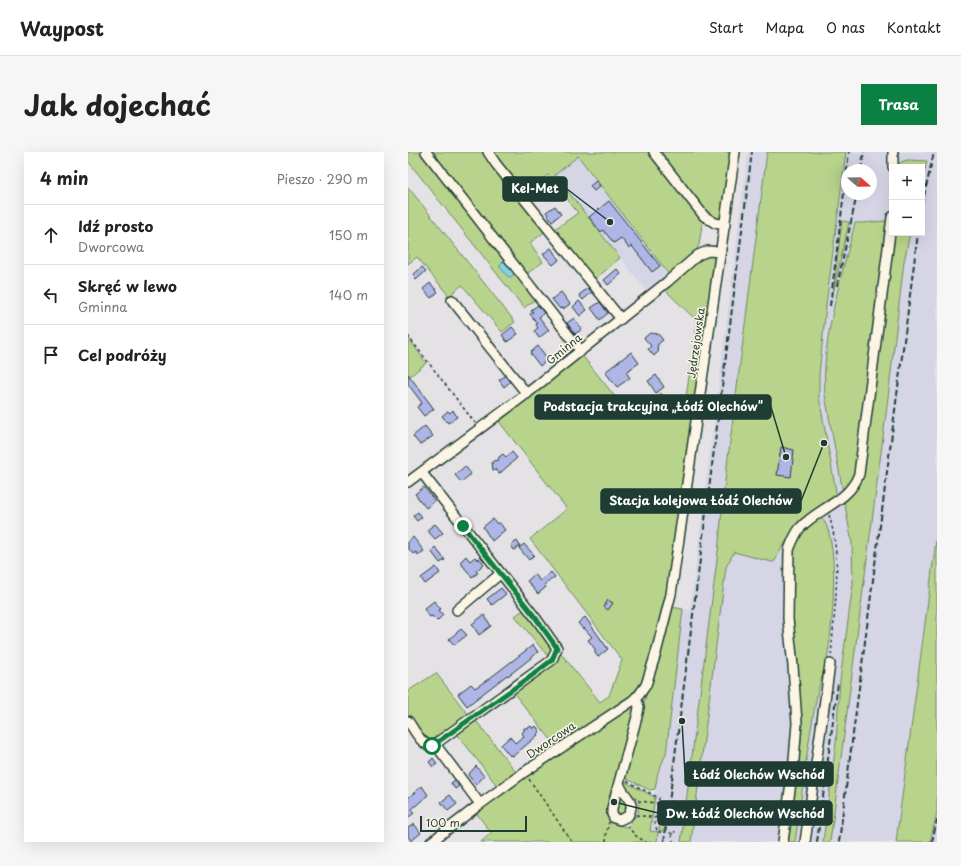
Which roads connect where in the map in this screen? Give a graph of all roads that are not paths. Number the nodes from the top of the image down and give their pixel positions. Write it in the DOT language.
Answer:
graph roads {
  1 [pos="426,152"];
  2 [pos="488,152"];
  3 [pos="654,152"];
  4 [pos="735,152"];
  5 [pos="893,152"];
  6 [pos="893,164"];
  7 [pos="725,225"];
  8 [pos="890,236"];
  9 [pos="721,252"];
  10 [pos="452,300"];
  11 [pos="621,320"];
  12 [pos="581,350"];
  13 [pos="527,394"];
  14 [pos="422,473"];
  15 [pos="408,482"];
  16 [pos="500,574"];
  17 [pos="457,610"];
  18 [pos="830,664"];
  19 [pos="636,697"];
  20 [pos="408,721"];
  21 [pos="436,744"];
  22 [pos="620,780"];
  23 [pos="480,804"];
  24 [pos="431,842"];
  25 [pos="783,842"];
  26 [pos="805,842"];
  1 -- 12 [label="street"];
  2 -- 11 [label="street"];
  3 -- 7 [label="street"];
  4 -- 7 [label="street, Jędrzejowska"];
  5 -- 6 [label="street"];
  7 -- 9 [label="street, Jędrzejowska"];
  8 -- 25 [label="street"];
  9 -- 11 [label="street, Gminna"];
  9 -- 19 [label="street, Jędrzejowska"];
  10 -- 13 [label="street"];
  11 -- 12 [label="street, Gminna"];
  12 -- 13 [label="street, Gminna"];
  13 -- 14 [label="street, Gminna"];
  14 -- 15 [label="street, Gminna"];
  14 -- 16 [label="street"];
  16 -- 17 [label="street"];
  16 -- 21 [label="street"];
  18 -- 26 [label="street"];
  19 -- 22 [label="street"];
  19 -- 23 [label="street, Dworcowa"];
  20 -- 21 [label="street"];
  21 -- 23 [label="street"];
  22 -- 22 [label="street"];
  23 -- 24 [label="street, Dworcowa"];
}
